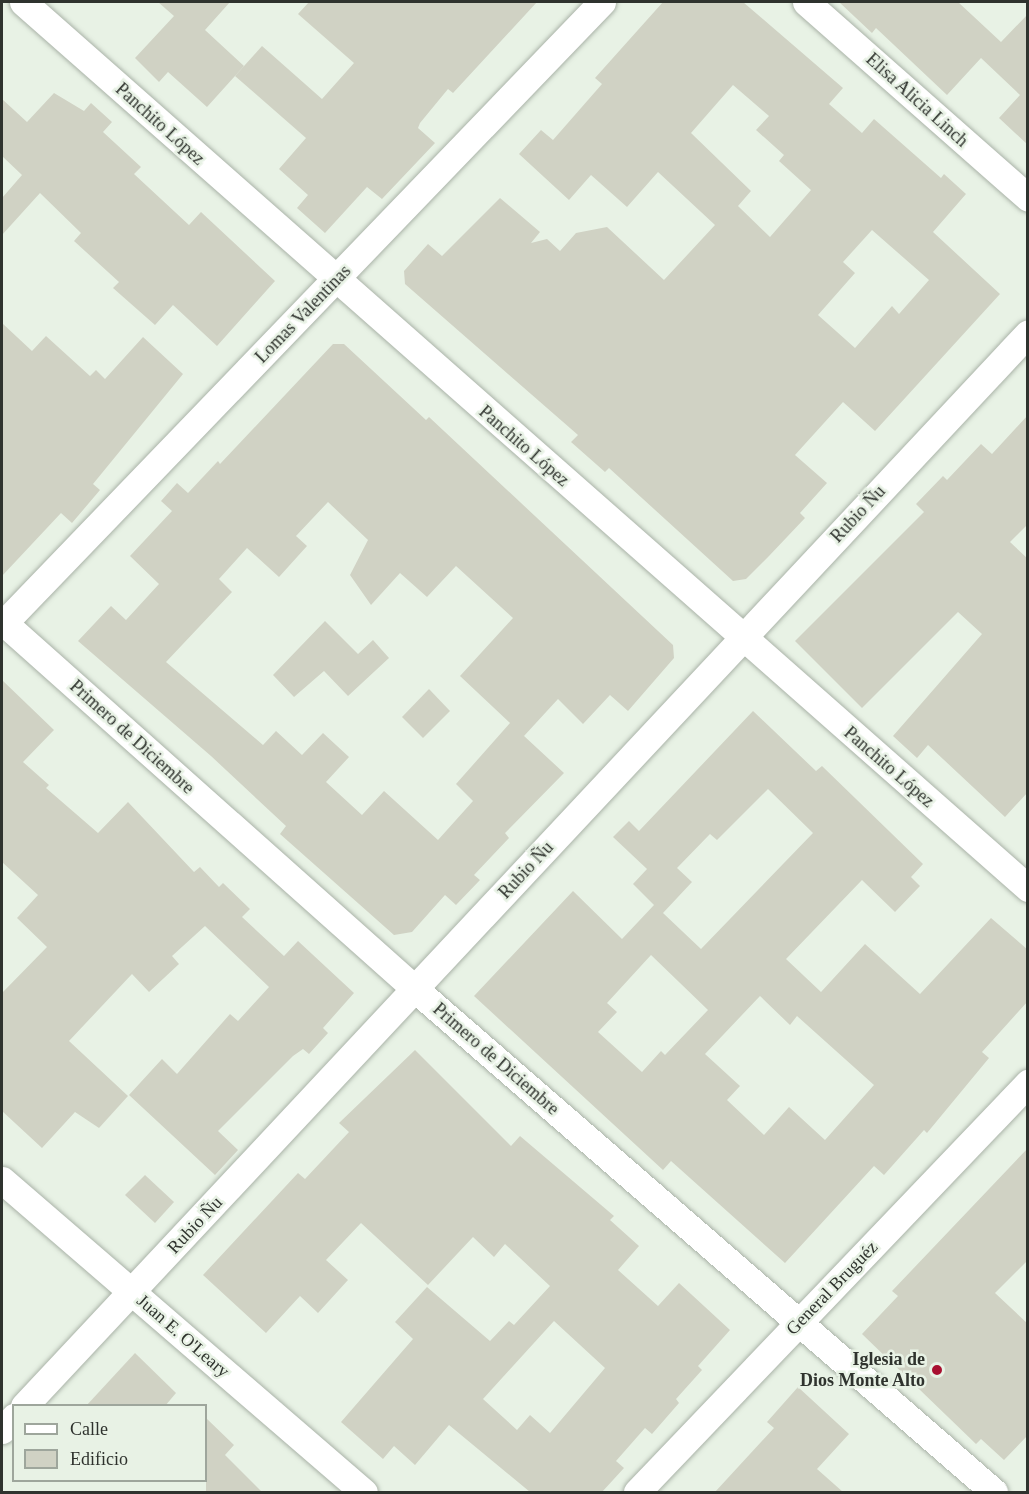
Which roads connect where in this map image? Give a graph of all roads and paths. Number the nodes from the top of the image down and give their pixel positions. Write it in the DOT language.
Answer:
graph roads {
  1 [pos="23,2"];
  2 [pos="602,2"];
  3 [pos="806,2"];
  4 [pos="1028,198"];
  5 [pos="335,280"];
  6 [pos="1028,333"];
  7 [pos="2,623"];
  8 [pos="742,637"];
  9 [pos="1028,888"];
  10 [pos="415,989"];
  11 [pos="1028,1083"];
  12 [pos="2,1180"];
  13 [pos="133,1292"];
  14 [pos="800,1322"];
  15 [pos="26,1404"];
  16 [pos="364,1492"];
  17 [pos="637,1492"];
  18 [pos="994,1492"];
  1 -- 5 [label="street, Panchito López"];
  2 -- 5 [label="street, Lomas Valentinas"];
  3 -- 4 [label="street, Elisa Alicia Linch"];
  5 -- 7 [label="street, Lomas Valentinas"];
  5 -- 8 [label="street, Panchito López"];
  6 -- 8 [label="street, Rubio Ñu"];
  7 -- 10 [label="street, Primero de Diciembre"];
  8 -- 9 [label="street, Panchito López"];
  8 -- 10 [label="street, Rubio Ñu"];
  10 -- 13 [label="street, Rubio Ñu"];
  10 -- 14 [label="street, Primero de Diciembre"];
  11 -- 14 [label="street, General Bruguéz"];
  12 -- 13 [label="street, Juan E. O'Leary"];
  13 -- 15 [label="street, Rubio Ñu"];
  13 -- 16 [label="street, Juan E. O'Leary"];
  14 -- 17 [label="street, General Bruguéz"];
  14 -- 18 [label="street, Primero de Diciembre"];
}
